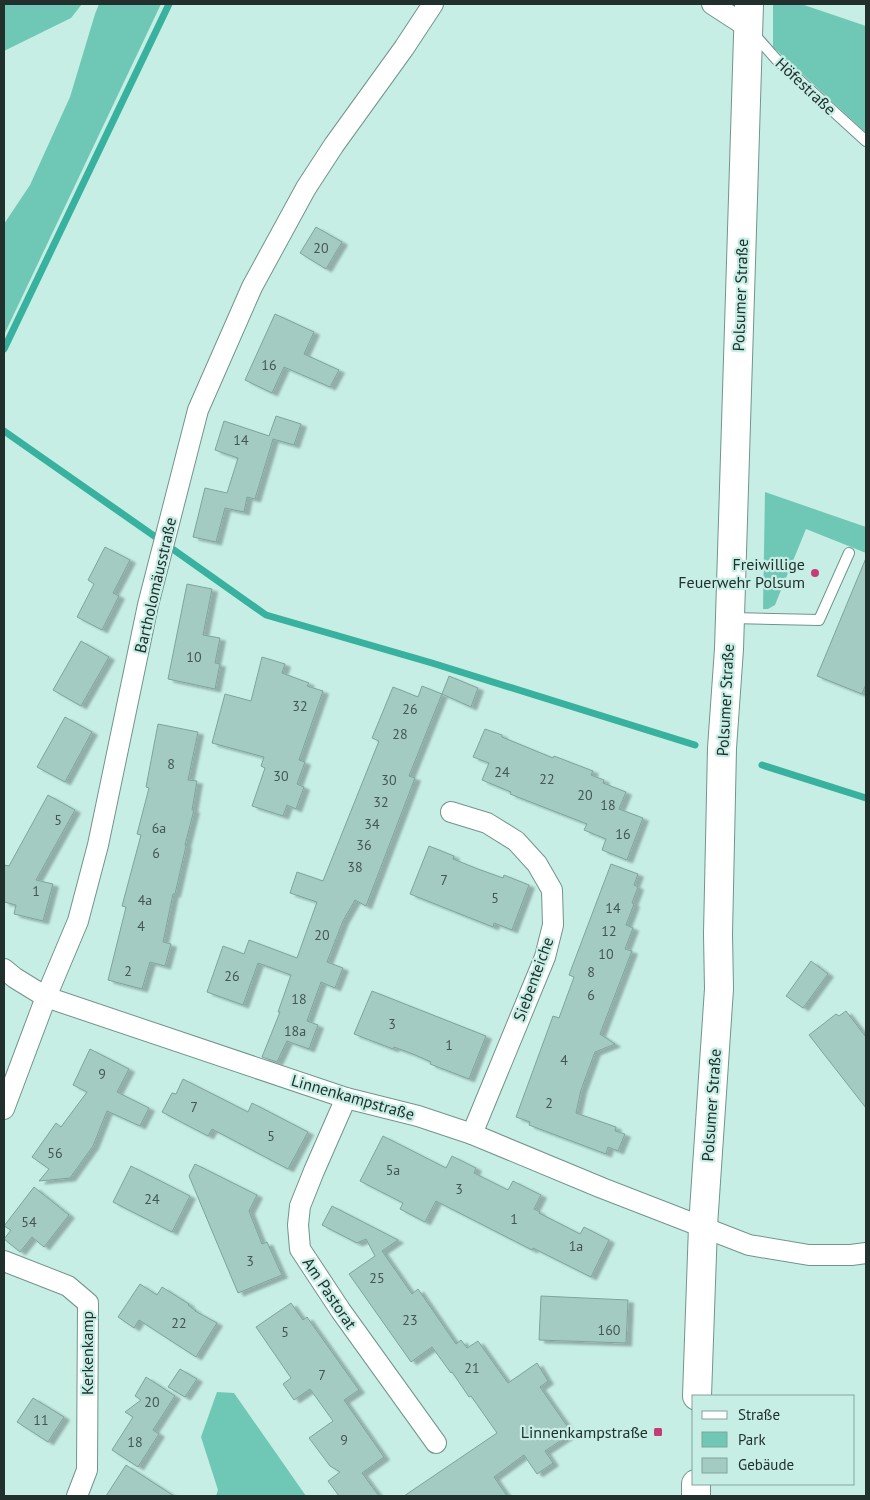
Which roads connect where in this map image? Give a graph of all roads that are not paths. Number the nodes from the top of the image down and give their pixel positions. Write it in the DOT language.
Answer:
graph roads {
  1 [pos="433,4"];
  2 [pos="712,4"];
  3 [pos="749,16"];
  4 [pos="866,141"];
  5 [pos="850,553"];
  6 [pos="729,618"];
  7 [pos="451,812"];
  8 [pos="4,969"];
  9 [pos="46,997"];
  10 [pos="346,1098"];
  11 [pos="4,1109"];
  12 [pos="472,1134"];
  13 [pos="703,1226"];
  14 [pos="866,1253"];
  15 [pos="4,1260"];
  16 [pos="697,1395"];
  17 [pos="436,1443"];
  18 [pos="77,1496"];
  1 -- 9 [label="street, Bartholomäusstraße"];
  2 -- 3 [label="street"];
  3 -- 4 [label="lane, Höfestraße"];
  3 -- 6 [label="main road, Polsumer Straße"];
  5 -- 6 [label="lane"];
  6 -- 13 [label="main road, Polsumer Straße"];
  7 -- 12 [label="street, Siebenteiche"];
  8 -- 9 [label="street, Linnenkampstraße"];
  9 -- 10 [label="street, Linnenkampstraße"];
  9 -- 11 [label="street, Bartholomäusstraße"];
  10 -- 12 [label="street, Linnenkampstraße"];
  10 -- 17 [label="street, Am Pastorat"];
  12 -- 13 [label="street, Linnenkampstraße"];
  13 -- 14 [label="street, Linnenkampstraße"];
  13 -- 16 [label="main road, Polsumer Straße"];
  15 -- 18 [label="street, Kerkenkamp"];
}
